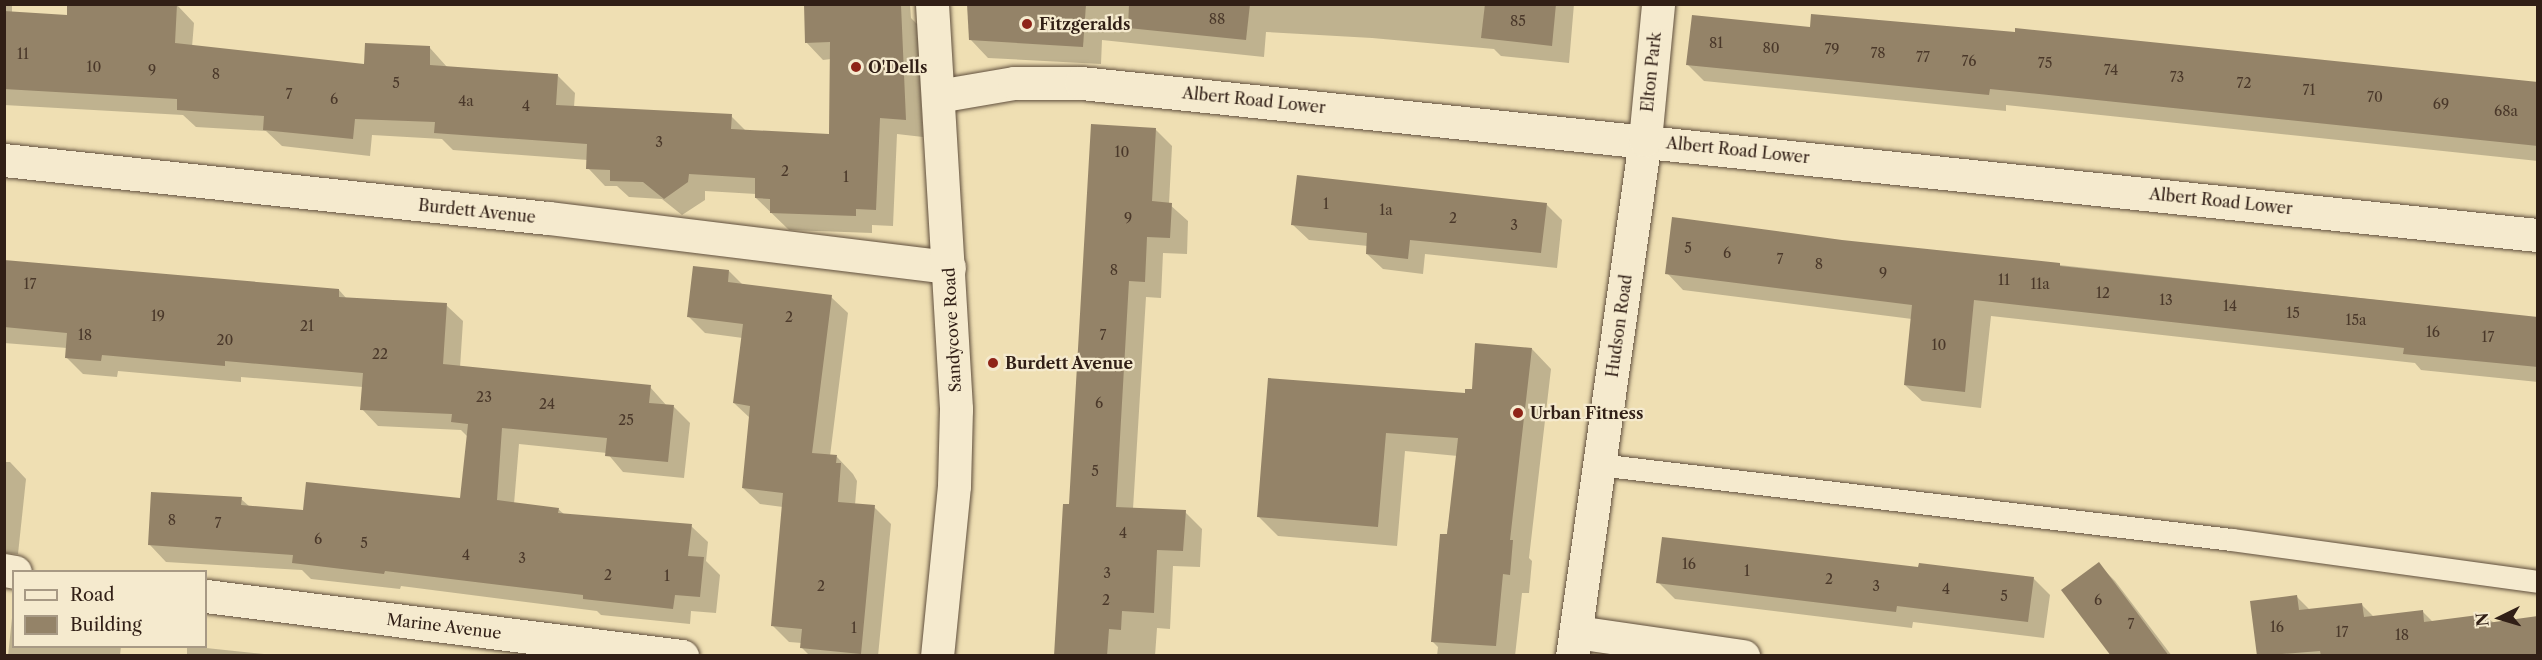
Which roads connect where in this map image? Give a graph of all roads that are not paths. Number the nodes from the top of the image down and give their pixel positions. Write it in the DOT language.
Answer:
graph roads {
  1 [pos="932,4"];
  2 [pos="1658,4"];
  3 [pos="938,96"];
  4 [pos="1644,140"];
  5 [pos="4,160"];
  6 [pos="2538,235"];
  7 [pos="949,267"];
  8 [pos="1599,465"];
  9 [pos="2538,582"];
  10 [pos="207,596"];
  11 [pos="1574,644"];
  12 [pos="682,656"];
  13 [pos="937,656"];
  14 [pos="1743,656"];
  1 -- 3 [label="street, Sandycove Road"];
  2 -- 4 [label="street, Elton Park"];
  3 -- 4 [label="street, Albert Road Lower"];
  3 -- 7 [label="street, Sandycove Road"];
  4 -- 6 [label="street, Albert Road Lower"];
  4 -- 8 [label="street, Hudson Road"];
  5 -- 7 [label="street, Burdett Avenue"];
  7 -- 13 [label="street, Sandycove Road"];
  8 -- 9 [label="lane"];
  8 -- 11 [label="street, Hudson Road"];
  10 -- 12 [label="street, Marine Avenue"];
  11 -- 14 [label="street"];
}
